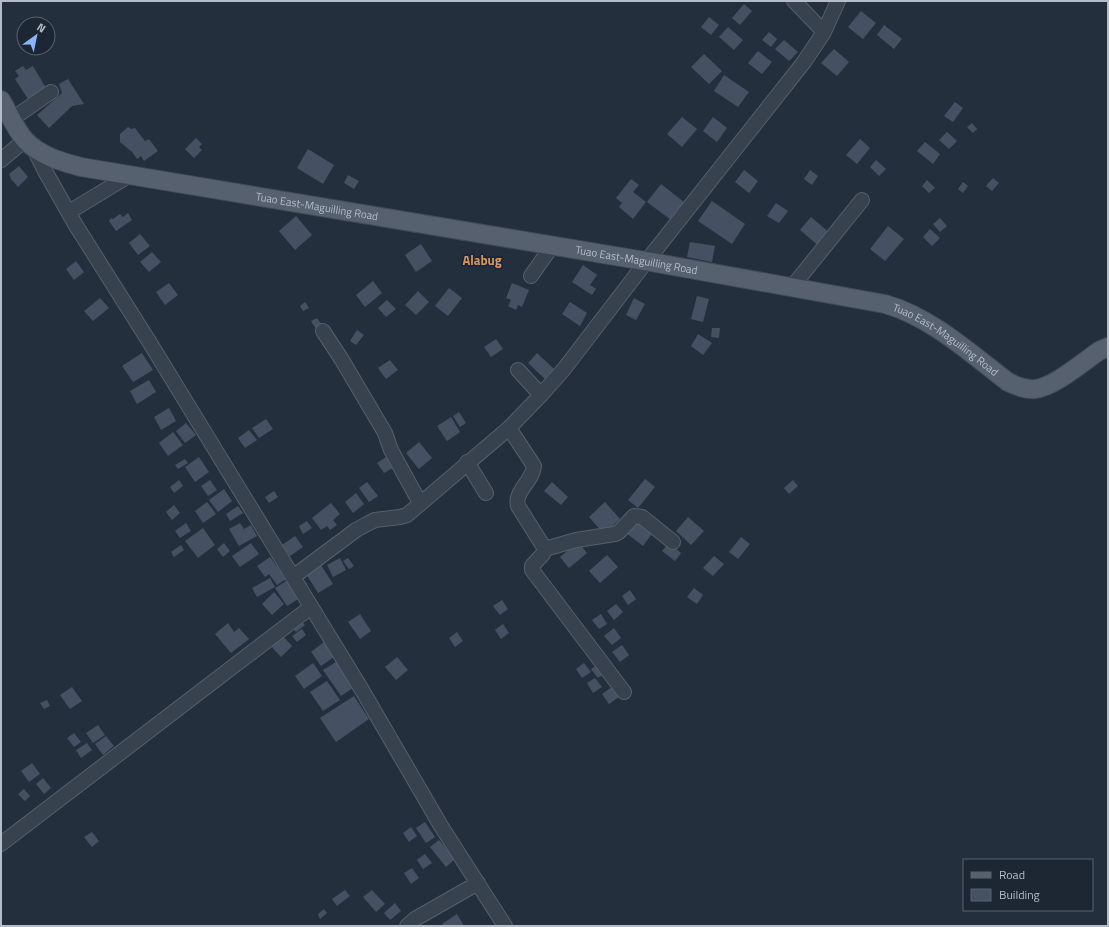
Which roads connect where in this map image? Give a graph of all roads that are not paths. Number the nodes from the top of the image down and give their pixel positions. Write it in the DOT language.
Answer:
graph roads {
  1 [pos="794,1"];
  2 [pos="838,1"];
  3 [pos="824,32"];
  4 [pos="51,92"];
  5 [pos="1,100"];
  6 [pos="12,119"];
  7 [pos="29,144"];
  8 [pos="1,160"];
  9 [pos="130,175"];
  10 [pos="862,200"];
  11 [pos="69,212"];
  12 [pos="552,246"];
  13 [pos="646,262"];
  14 [pos="531,276"];
  15 [pos="792,287"];
  16 [pos="323,330"];
  17 [pos="1108,347"];
  18 [pos="518,370"];
  19 [pos="541,395"];
  20 [pos="509,428"];
  21 [pos="467,462"];
  22 [pos="486,493"];
  23 [pos="420,504"];
  24 [pos="673,542"];
  25 [pos="545,549"];
  26 [pos="293,577"];
  27 [pos="311,607"];
  28 [pos="624,692"];
  29 [pos="1,844"];
  30 [pos="478,883"];
  31 [pos="407,926"];
  32 [pos="505,926"];
  1 -- 3 [label="street"];
  2 -- 3 [label="street"];
  3 -- 13 [label="street"];
  4 -- 6 [label="street"];
  5 -- 6 [label="main road"];
  6 -- 7 [label="main road"];
  7 -- 8 [label="street"];
  7 -- 9 [label="main road, Tuao East-Maguilling Road"];
  7 -- 11 [label="street"];
  9 -- 11 [label="street"];
  9 -- 12 [label="main road, Tuao East-Maguilling Road"];
  10 -- 15 [label="street"];
  11 -- 26 [label="street"];
  12 -- 13 [label="main road, Tuao East-Maguilling Road"];
  12 -- 14 [label="street"];
  13 -- 15 [label="main road, Tuao East-Maguilling Road"];
  13 -- 19 [label="street"];
  15 -- 17 [label="main road, Tuao East-Maguilling Road"];
  16 -- 23 [label="street"];
  18 -- 19 [label="street"];
  19 -- 20 [label="street"];
  20 -- 21 [label="street"];
  20 -- 25 [label="street"];
  21 -- 22 [label="street"];
  21 -- 23 [label="street"];
  23 -- 26 [label="street"];
  24 -- 25 [label="street"];
  25 -- 28 [label="street"];
  26 -- 27 [label="street"];
  27 -- 29 [label="street"];
  27 -- 30 [label="street"];
  30 -- 31 [label="street"];
  30 -- 32 [label="street"];
}
